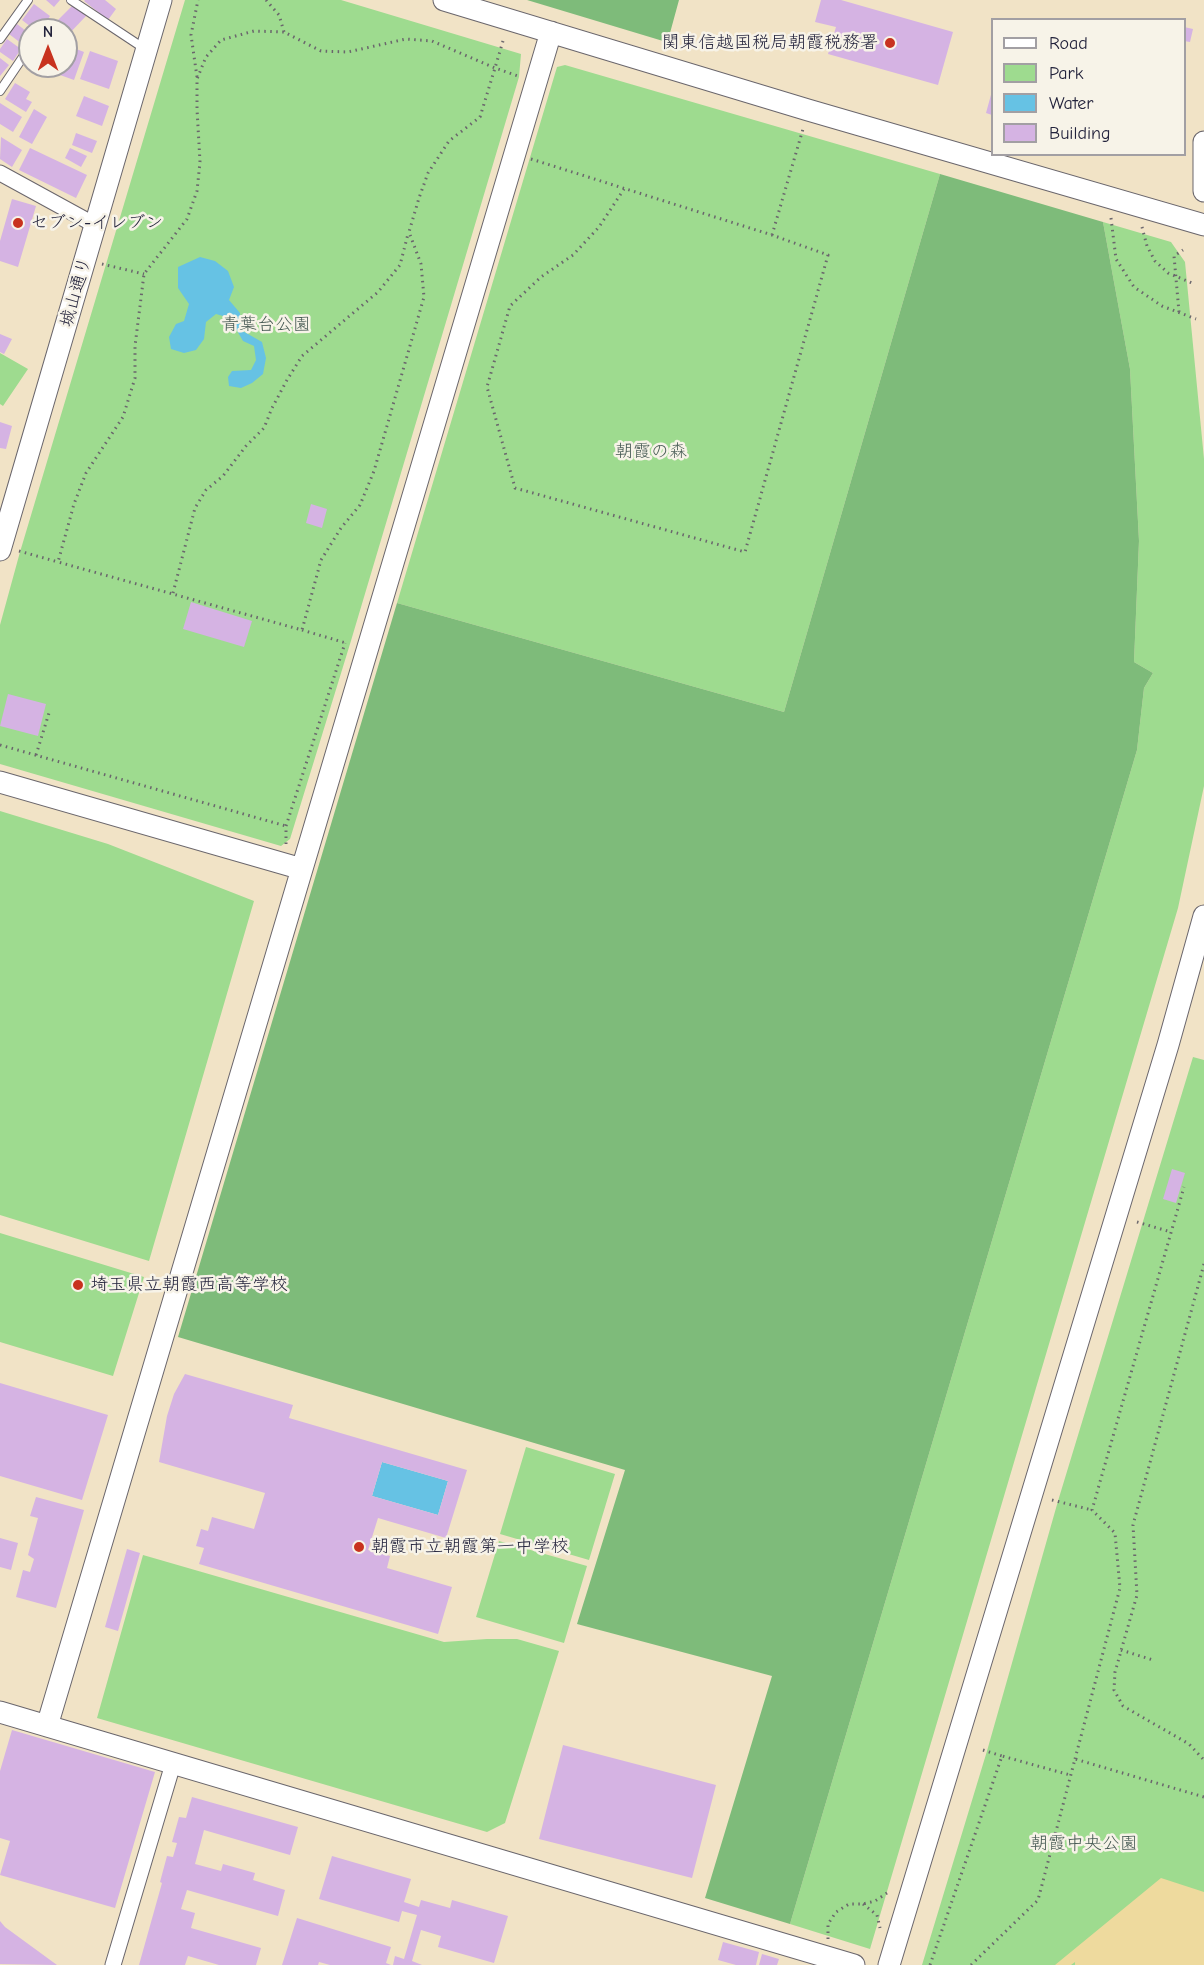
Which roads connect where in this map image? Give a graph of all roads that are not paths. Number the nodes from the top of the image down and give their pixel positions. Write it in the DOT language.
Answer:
graph roads {
  1 [pos="28,0"];
  2 [pos="71,0"];
  3 [pos="161,0"];
  4 [pos="444,0"];
  5 [pos="551,32"];
  6 [pos="0,39"];
  7 [pos="146,50"];
  8 [pos="18,64"];
  9 [pos="0,91"];
  10 [pos="1204,142"];
  11 [pos="0,173"];
  12 [pos="1204,191"];
  13 [pos="96,225"];
  14 [pos="1204,225"];
  15 [pos="8,550"];
  16 [pos="0,782"];
  17 [pos="302,869"];
  18 [pos="1204,916"];
  19 [pos="1200,948"];
  20 [pos="0,1712"];
  21 [pos="47,1726"];
  22 [pos="173,1764"];
  23 [pos="113,1965"];
  24 [pos="854,1965"];
  25 [pos="889,1965"];
  1 -- 6 [label="lane"];
  2 -- 7 [label="lane"];
  3 -- 7 [label="street, 城山通り"];
  4 -- 5 [label="street"];
  5 -- 14 [label="street"];
  5 -- 17 [label="street"];
  7 -- 13 [label="street, 城山通り"];
  8 -- 9 [label="lane"];
  10 -- 12 [label="street"];
  11 -- 13 [label="street"];
  13 -- 15 [label="street, 城山通り"];
  16 -- 17 [label="street"];
  17 -- 21 [label="street"];
  18 -- 19 [label="street"];
  19 -- 25 [label="street"];
  20 -- 21 [label="street"];
  21 -- 22 [label="street"];
  22 -- 23 [label="street"];
  22 -- 24 [label="street"];
}
